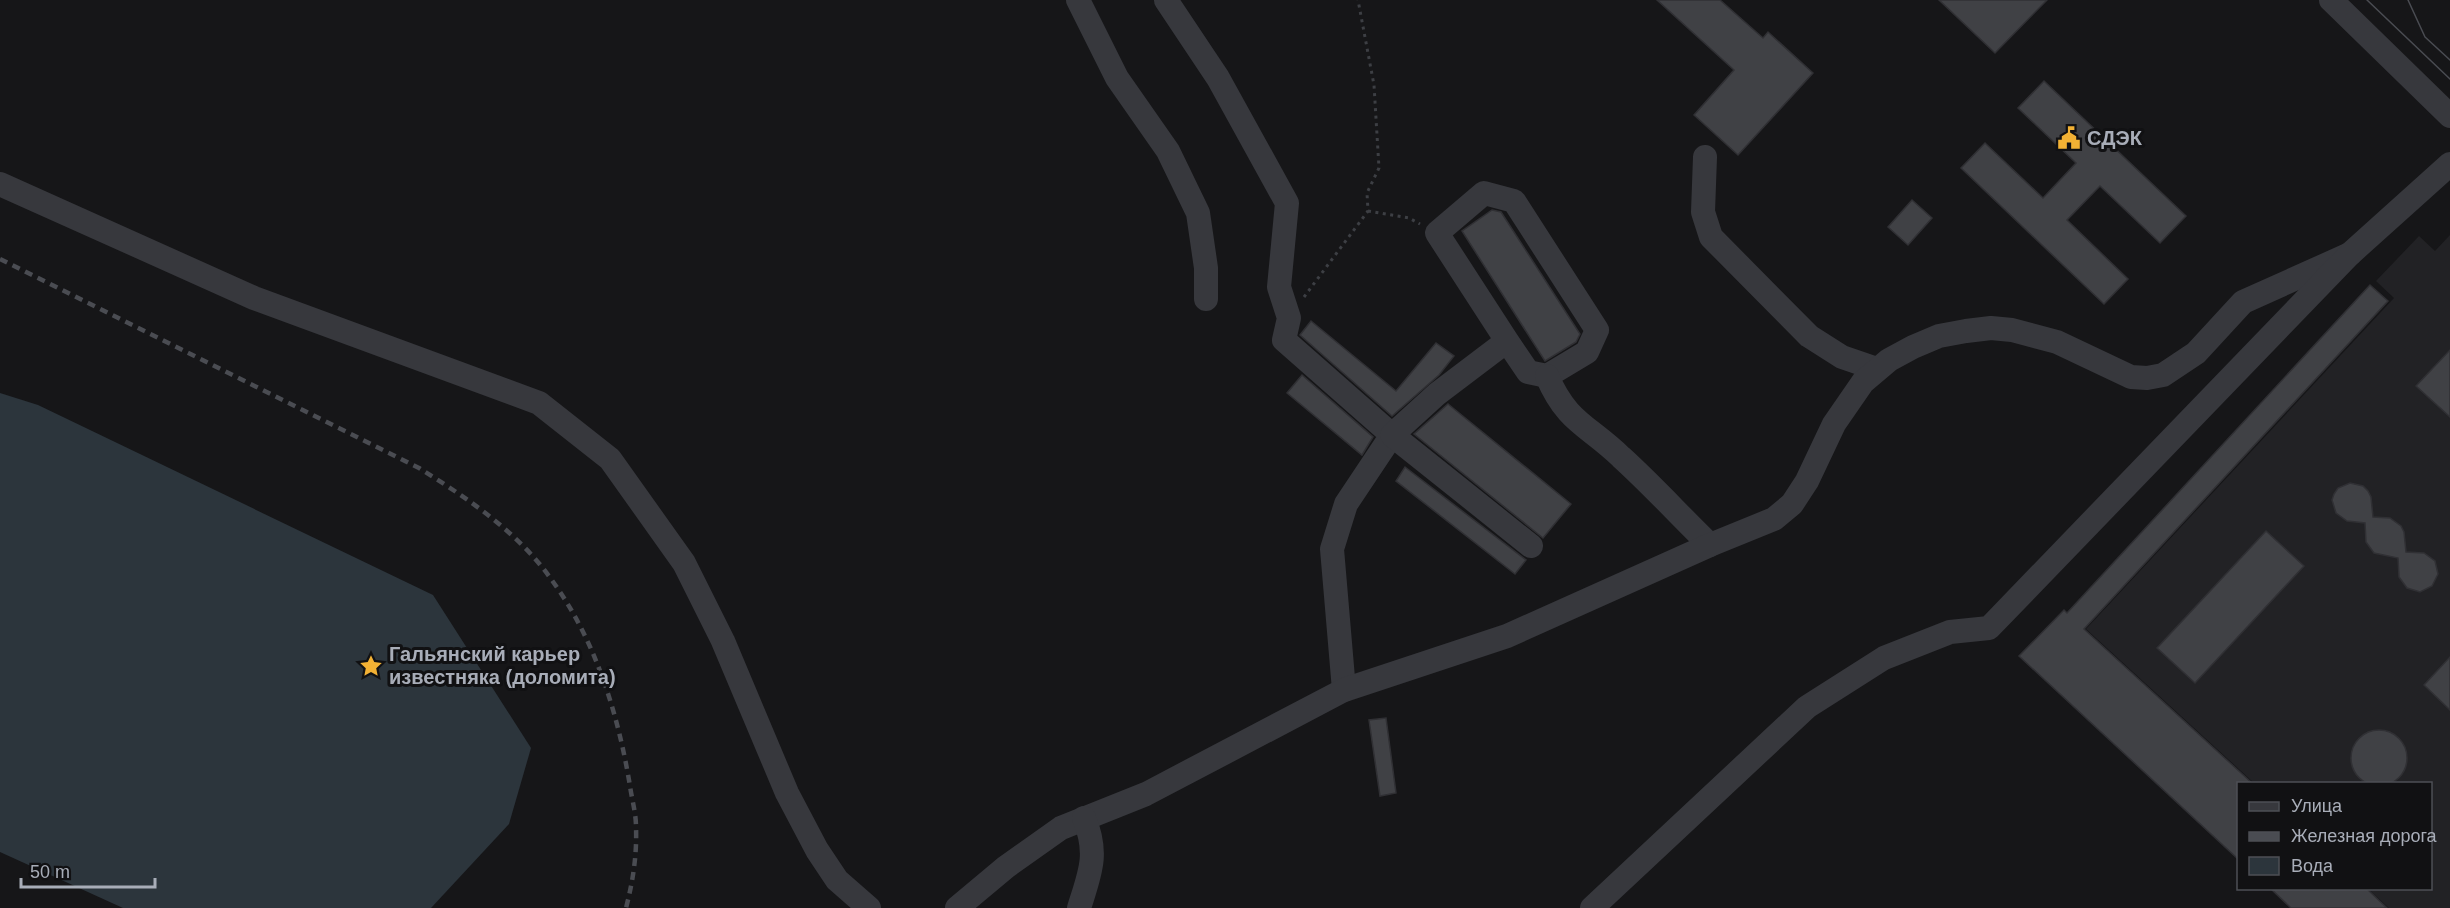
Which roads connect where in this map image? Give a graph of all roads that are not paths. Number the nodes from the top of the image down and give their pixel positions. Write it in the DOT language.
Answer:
graph roads {
  1 [pos="1078,0"];
  2 [pos="1166,0"];
  3 [pos="2331,0"];
  4 [pos="2450,116"];
  5 [pos="1705,157"];
  6 [pos="2450,164"];
  7 [pos="0,184"];
  8 [pos="2350,254"];
  9 [pos="1206,299"];
  10 [pos="1507,341"];
  11 [pos="1877,369"];
  12 [pos="1547,376"];
  13 [pos="1392,435"];
  14 [pos="1710,545"];
  15 [pos="1531,546"];
  16 [pos="1344,690"];
  17 [pos="1084,818"];
  18 [pos="869,908"];
  19 [pos="957,908"];
  20 [pos="1079,908"];
  21 [pos="1592,908"];
  1 -- 9 [label="street"];
  2 -- 13 [label="street"];
  3 -- 4 [label="street"];
  5 -- 11 [label="street"];
  6 -- 8 [label="street"];
  7 -- 18 [label="street"];
  8 -- 11 [label="street"];
  8 -- 21 [label="street"];
  10 -- 12 [label="street"];
  10 -- 12 [label="street"];
  10 -- 13 [label="street"];
  11 -- 14 [label="street"];
  12 -- 14 [label="street"];
  13 -- 15 [label="street"];
  13 -- 16 [label="street"];
  14 -- 16 [label="street"];
  16 -- 17 [label="street"];
  17 -- 19 [label="street"];
  17 -- 20 [label="street"];
}
